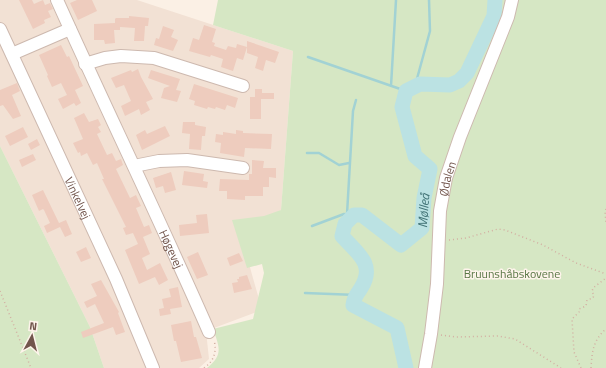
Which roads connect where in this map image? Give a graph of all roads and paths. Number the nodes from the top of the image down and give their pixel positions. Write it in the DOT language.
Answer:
graph roads {
  1 [pos="57,0"];
  2 [pos="512,0"];
  3 [pos="0,29"];
  4 [pos="70,29"];
  5 [pos="12,54"];
  6 [pos="85,64"];
  7 [pos="244,86"];
  8 [pos="134,166"];
  9 [pos="243,168"];
  10 [pos="606,209"];
  11 [pos="606,224"];
  12 [pos="439,241"];
  13 [pos="606,274"];
  14 [pos="606,278"];
  15 [pos="0,291"];
  16 [pos="606,329"];
  17 [pos="209,332"];
  18 [pos="431,334"];
  19 [pos="31,368"];
  20 [pos="153,368"];
  21 [pos="204,368"];
  22 [pos="425,368"];
  23 [pos="560,368"];
  24 [pos="581,368"];
  25 [pos="591,368"];
  1 -- 4 [label="street, Høgevej"];
  2 -- 12 [label="street, Ødalen"];
  3 -- 5 [label="street, Vinkelvej"];
  4 -- 5 [label="street"];
  4 -- 6 [label="street, Høgevej"];
  5 -- 20 [label="street, Vinkelvej"];
  6 -- 7 [label="street"];
  6 -- 8 [label="street, Høgevej"];
  8 -- 9 [label="street"];
  8 -- 17 [label="street, Høgevej"];
  10 -- 11 [label="path"];
  12 -- 13 [label="path"];
  12 -- 18 [label="street, Ødalen"];
  14 -- 24 [label="path"];
  15 -- 19 [label="path"];
  16 -- 25 [label="path"];
  17 -- 21 [label="path"];
  18 -- 22 [label="street, Ødalen"];
  18 -- 23 [label="path"];
}
